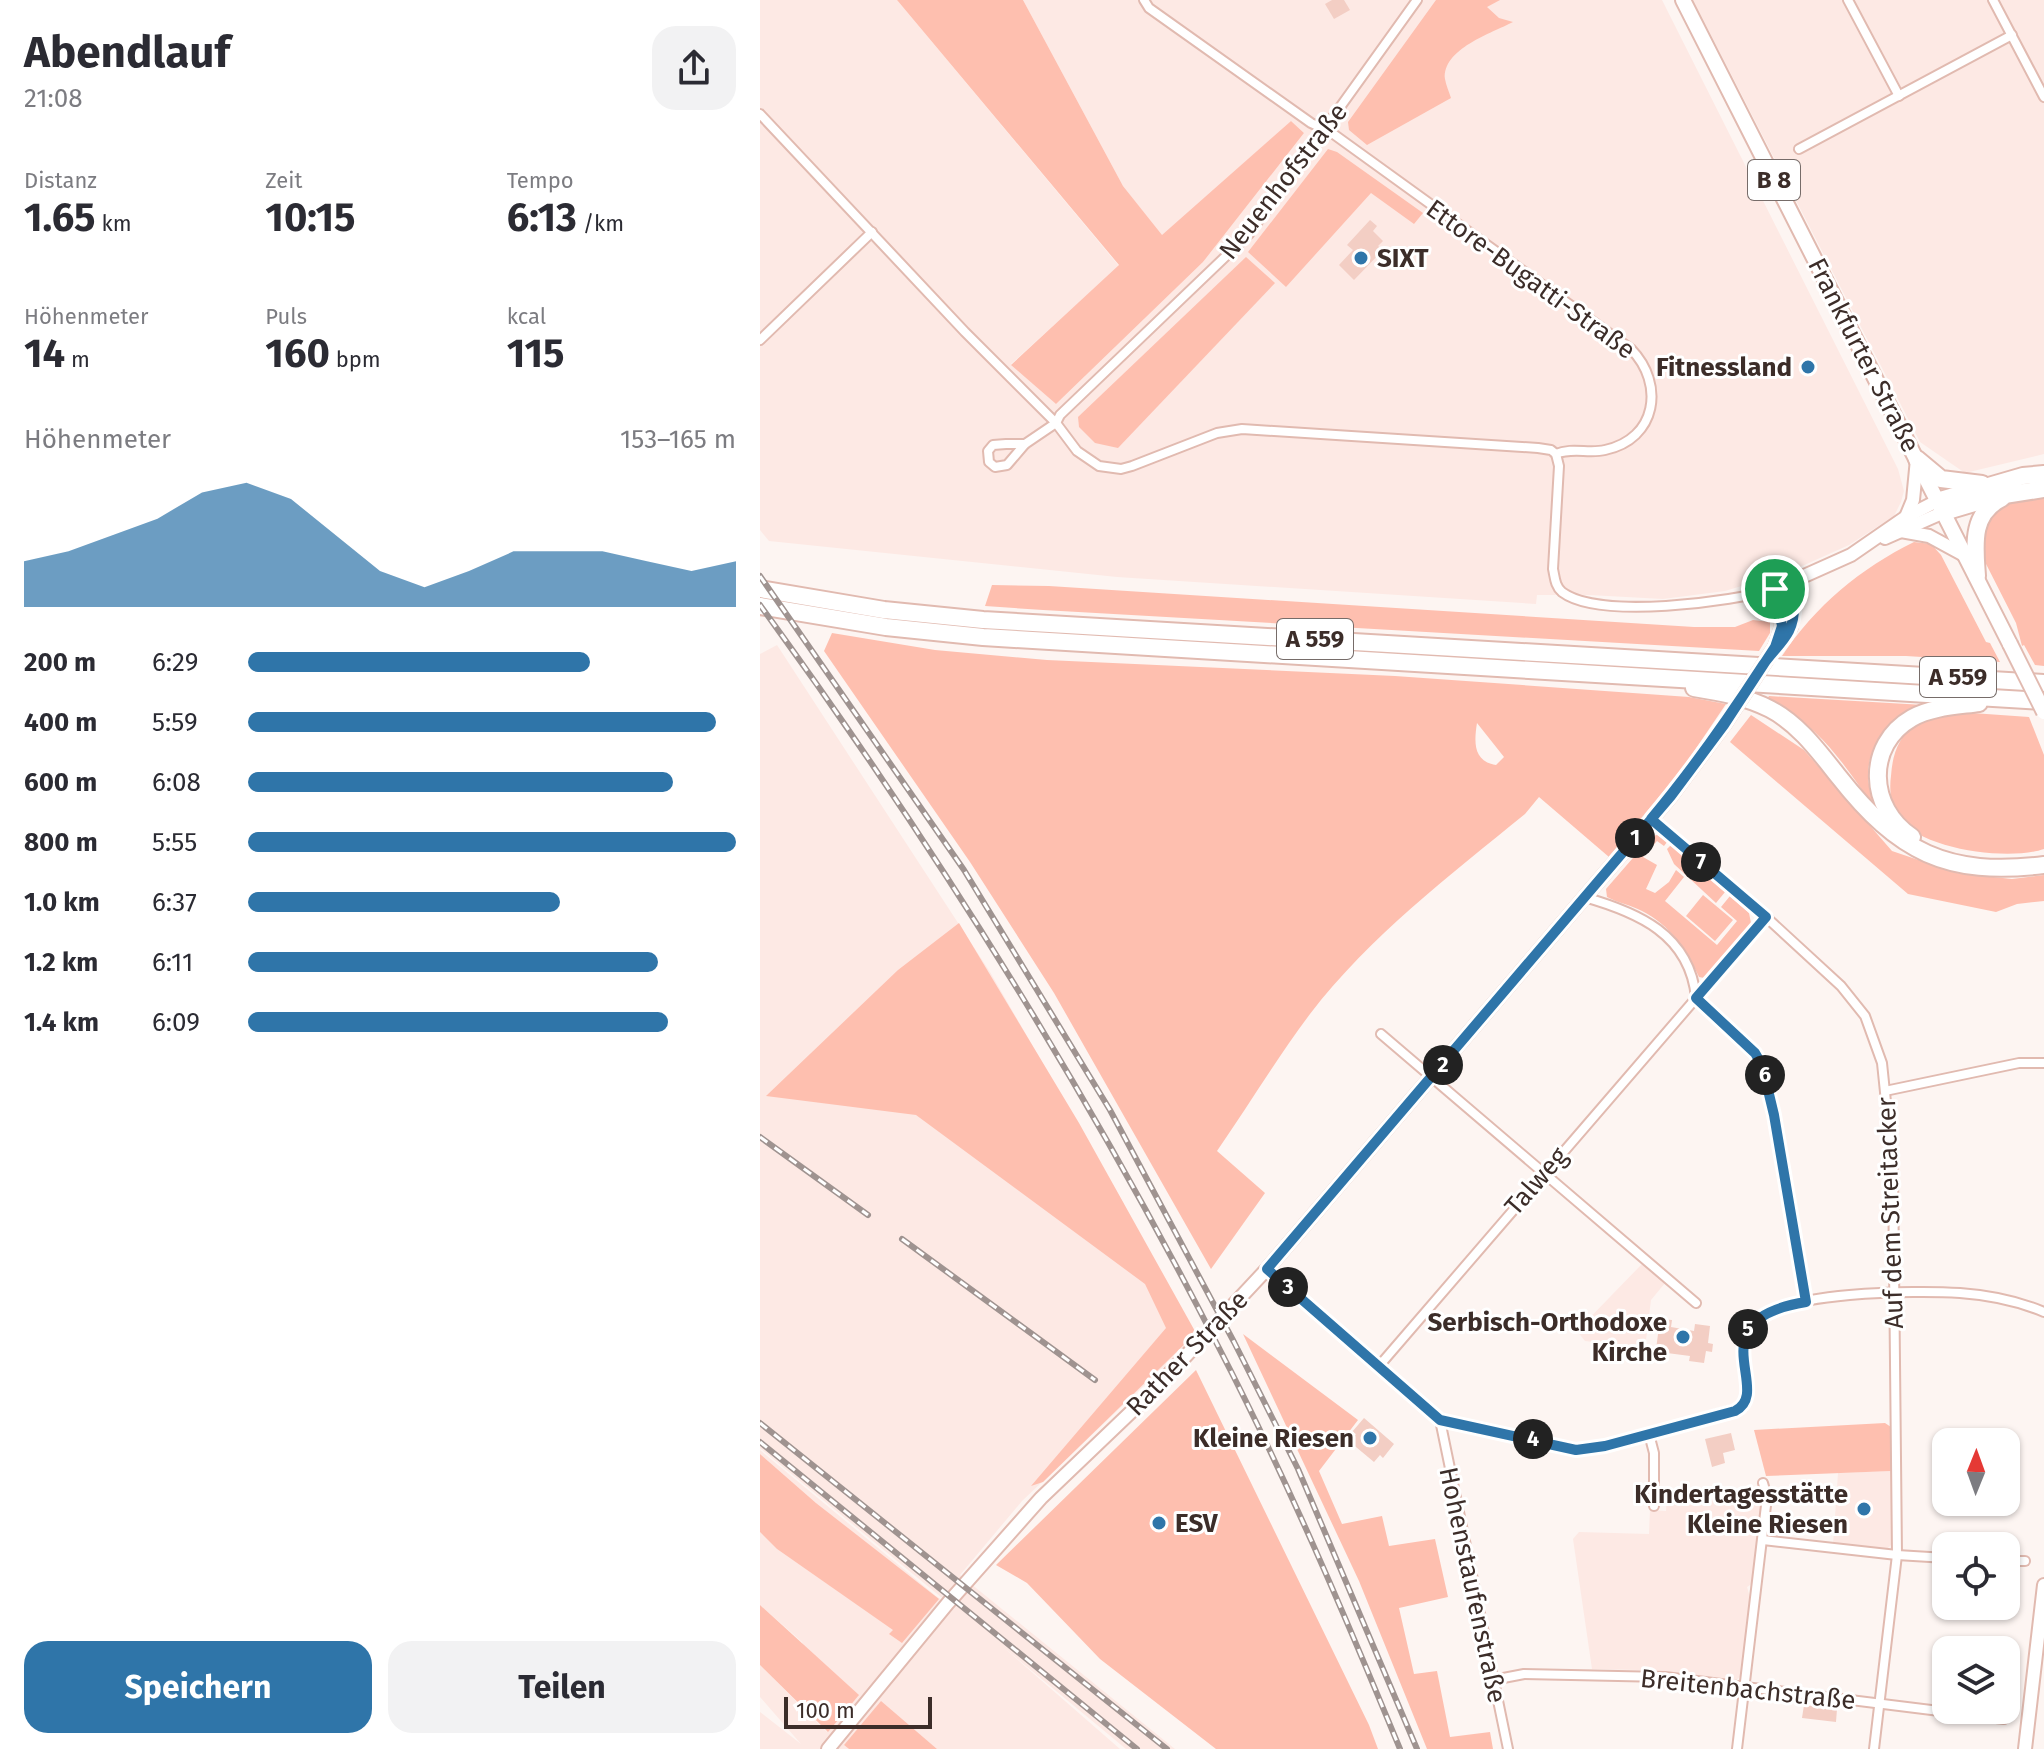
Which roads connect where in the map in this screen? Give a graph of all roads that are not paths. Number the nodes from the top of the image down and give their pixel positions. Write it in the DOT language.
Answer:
graph roads {
  1 [pos="1144,0"];
  2 [pos="1417,0"];
  3 [pos="1683,0"];
  4 [pos="1848,0"];
  5 [pos="1993,0"];
  6 [pos="2012,35"];
  7 [pos="1899,96"];
  8 [pos="2044,97"];
  9 [pos="760,114"];
  10 [pos="1325,128"];
  11 [pos="1799,149"];
  12 [pos="872,232"];
  13 [pos="760,340"];
  14 [pos="1056,423"];
  15 [pos="1025,444"];
  16 [pos="1556,454"];
  17 [pos="1917,459"];
  18 [pos="2044,474"];
  19 [pos="2044,489"];
  20 [pos="2001,490"];
  21 [pos="1940,507"];
  22 [pos="1906,517"];
  23 [pos="1901,531"];
  24 [pos="1871,543"];
  25 [pos="1966,556"];
  26 [pos="1977,576"];
  27 [pos="1793,582"];
  28 [pos="760,589"];
  29 [pos="1775,589"];
  30 [pos="760,606"];
  31 [pos="1784,634"];
  32 [pos="1618,673"];
  33 [pos="2044,683"];
  34 [pos="2008,698"];
  35 [pos="2044,701"];
  36 [pos="2044,712"];
  37 [pos="1651,819"];
  38 [pos="2044,857"];
  39 [pos="2044,865"];
  40 [pos="1584,897"];
  41 [pos="1766,917"];
  42 [pos="1696,998"];
  43 [pos="1381,1034"];
  44 [pos="2044,1063"];
  45 [pos="1432,1078"];
  46 [pos="1885,1091"];
  47 [pos="1542,1173"];
  48 [pos="1267,1269"];
  49 [pos="1894,1292"];
  50 [pos="1806,1302"];
  51 [pos="1696,1303"];
  52 [pos="2044,1312"];
  53 [pos="1379,1366"];
  54 [pos="1440,1420"];
  55 [pos="1649,1434"];
  56 [pos="1763,1483"];
  57 [pos="1654,1506"];
  58 [pos="1763,1540"];
  59 [pos="1897,1555"];
  60 [pos="1932,1557"];
  61 [pos="2020,1561"];
  62 [pos="2025,1561"];
  63 [pos="2044,1585"];
  64 [pos="1493,1680"];
  65 [pos="1745,1688"];
  66 [pos="1880,1703"];
  67 [pos="1932,1710"];
  68 [pos="828,1749"];
  69 [pos="1508,1749"];
  70 [pos="1737,1749"];
  71 [pos="1874,1749"];
  72 [pos="2025,1749"];
  1 -- 10 [label="street, Ettore-Bugatti-Straße"];
  2 -- 10 [label="street, Neuenhofstraße"];
  3 -- 17 [label="main road, Frankfurter Straße / B 8"];
  4 -- 7 [label="street"];
  5 -- 6 [label="street"];
  6 -- 7 [label="street"];
  6 -- 8 [label="street"];
  7 -- 11 [label="street"];
  9 -- 12 [label="street, Ettore-Bugatti-Straße"];
  10 -- 14 [label="street, Neuenhofstraße"];
  10 -- 16 [label="street, Ettore-Bugatti-Straße"];
  12 -- 13 [label="street"];
  12 -- 14 [label="street, Ettore-Bugatti-Straße"];
  14 -- 15 [label="street, Neuenhofstraße"];
  14 -- 16 [label="street, Ettore-Bugatti-Straße"];
  16 -- 29 [label="street"];
  17 -- 20 [label="highway"];
  17 -- 21 [label="main road, Frankfurter Straße / B 8"];
  17 -- 22 [label="street"];
  18 -- 20 [label="highway"];
  19 -- 20 [label="highway"];
  20 -- 21 [label="highway"];
  20 -- 26 [label="highway"];
  21 -- 22 [label="street"];
  21 -- 23 [label="street"];
  21 -- 25 [label="main road, Frankfurter Straße / B 8"];
  22 -- 24 [label="street"];
  23 -- 24 [label="street"];
  23 -- 25 [label="street"];
  24 -- 27 [label="street"];
  25 -- 26 [label="main road, Frankfurter Straße / B 8"];
  26 -- 36 [label="main road, Frankfurter Straße / B 8, bridge"];
  27 -- 29 [label="street"];
  27 -- 31 [label="street"];
  28 -- 33 [label="highway, A 559"];
  29 -- 31 [label="street"];
  30 -- 32 [label="highway, A 559"];
  31 -- 37 [label="street, Rather Straße, bridge"];
  32 -- 34 [label="highway, A 559"];
  32 -- 39 [label="highway"];
  34 -- 35 [label="highway, A 559"];
  34 -- 38 [label="highway"];
  37 -- 40 [label="street, Rather Straße"];
  37 -- 41 [label="street, Auf dem Streitacker"];
  40 -- 42 [label="street"];
  40 -- 45 [label="street, Rather Straße"];
  41 -- 42 [label="street, Talweg"];
  41 -- 46 [label="street, Auf dem Streitacker"];
  42 -- 47 [label="street, Talweg"];
  42 -- 50 [label="street"];
  43 -- 45 [label="street"];
  44 -- 46 [label="street"];
  45 -- 47 [label="street"];
  45 -- 48 [label="street, Rather Straße"];
  46 -- 49 [label="street, Auf dem Streitacker"];
  47 -- 51 [label="street"];
  47 -- 53 [label="street, Talweg"];
  48 -- 53 [label="street"];
  48 -- 68 [label="street, Rather Straße"];
  49 -- 50 [label="street"];
  49 -- 52 [label="street"];
  49 -- 59 [label="street, Auf dem Streitacker"];
  50 -- 55 [label="street"];
  53 -- 54 [label="street"];
  54 -- 55 [label="street"];
  54 -- 64 [label="street, Hohenstaufenstraße"];
  55 -- 57 [label="street"];
  56 -- 58 [label="street"];
  58 -- 59 [label="street"];
  58 -- 65 [label="street"];
  59 -- 60 [label="street"];
  59 -- 66 [label="street, Auf dem Streitacker"];
  61 -- 62 [label="street"];
  63 -- 72 [label="street"];
  64 -- 65 [label="street, Breitenbachstraße"];
  64 -- 69 [label="street, Hohenstaufenstraße"];
  65 -- 66 [label="street, Breitenbachstraße"];
  65 -- 70 [label="street"];
  66 -- 67 [label="street, Breitenbachstraße"];
  66 -- 71 [label="street, Auf dem Streitacker"];
}
